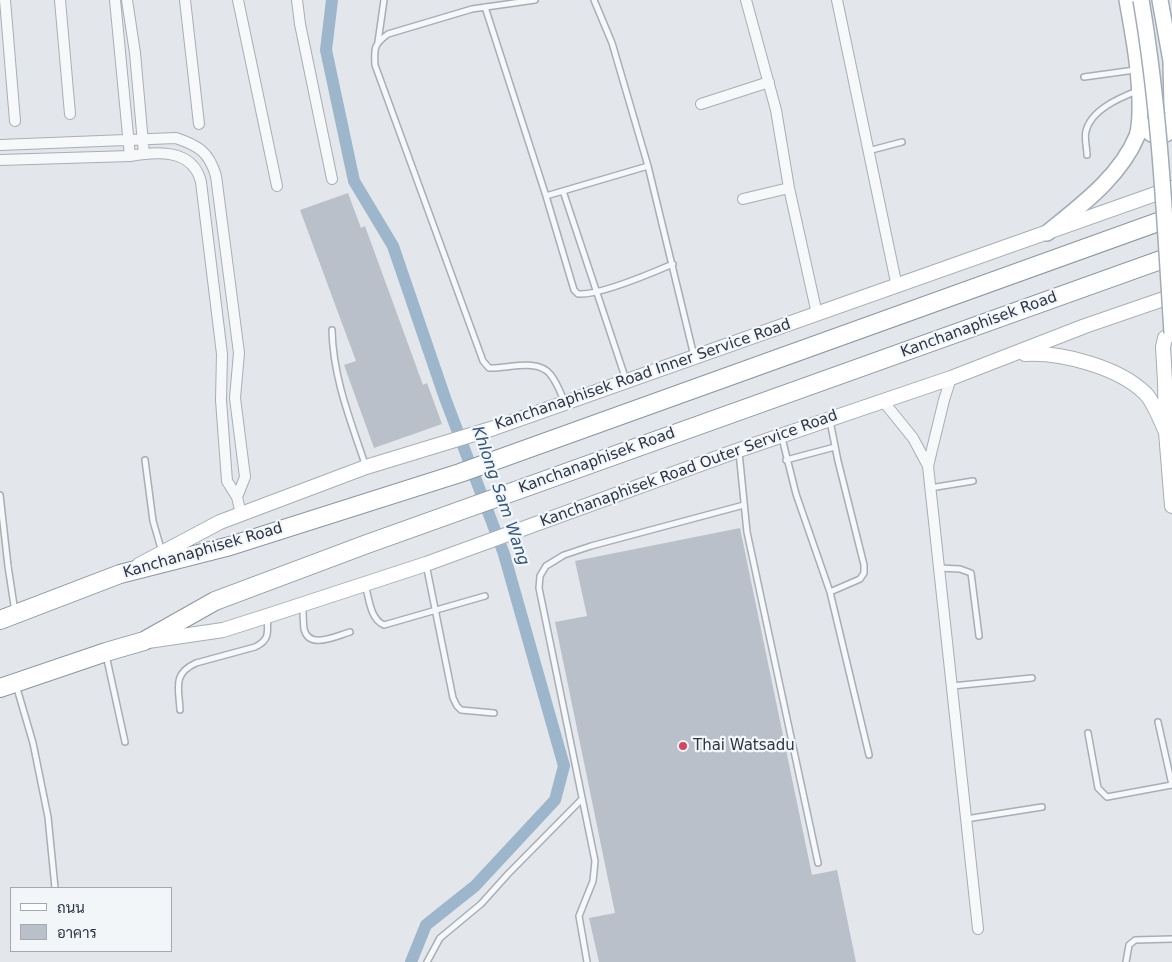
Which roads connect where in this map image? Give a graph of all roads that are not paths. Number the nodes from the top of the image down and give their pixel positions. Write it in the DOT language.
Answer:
graph roads {
  1 [pos="5,0"];
  2 [pos="60,0"];
  3 [pos="115,0"];
  4 [pos="127,0"];
  5 [pos="185,0"];
  6 [pos="238,0"];
  7 [pos="297,0"];
  8 [pos="384,0"];
  9 [pos="535,0"];
  10 [pos="594,0"];
  11 [pos="746,0"];
  12 [pos="837,0"];
  13 [pos="1127,0"];
  14 [pos="1141,0"];
  15 [pos="1150,0"];
  16 [pos="1160,0"];
  17 [pos="484,7"];
  18 [pos="378,42"];
  19 [pos="1171,57"];
  20 [pos="1138,69"];
  21 [pos="1084,77"];
  22 [pos="769,82"];
  23 [pos="1140,89"];
  24 [pos="701,104"];
  25 [pos="1172,109"];
  26 [pos="70,114"];
  27 [pos="1172,118"];
  28 [pos="15,121"];
  29 [pos="1140,121"];
  30 [pos="199,124"];
  31 [pos="144,138"];
  32 [pos="128,139"];
  33 [pos="902,142"];
  34 [pos="0,145"];
  35 [pos="867,151"];
  36 [pos="144,154"];
  37 [pos="1087,154"];
  38 [pos="130,156"];
  39 [pos="0,160"];
  40 [pos="648,166"];
  41 [pos="332,178"];
  42 [pos="277,186"];
  43 [pos="789,188"];
  44 [pos="1172,188"];
  45 [pos="563,191"];
  46 [pos="546,196"];
  47 [pos="743,199"];
  48 [pos="1172,211"];
  49 [pos="1172,217"];
  50 [pos="1047,233"];
  51 [pos="1172,256"];
  52 [pos="673,264"];
  53 [pos="897,287"];
  54 [pos="596,291"];
  55 [pos="1172,296"];
  56 [pos="816,314"];
  57 [pos="332,330"];
  58 [pos="236,332"];
  59 [pos="1172,333"];
  60 [pos="220,334"];
  61 [pos="1011,355"];
  62 [pos="694,357"];
  63 [pos="951,378"];
  64 [pos="626,381"];
  65 [pos="883,401"];
  66 [pos="565,403"];
  67 [pos="830,418"];
  68 [pos="1166,432"];
  69 [pos="781,437"];
  70 [pos="240,442"];
  71 [pos="224,444"];
  72 [pos="835,447"];
  73 [pos="739,450"];
  74 [pos="145,460"];
  75 [pos="786,460"];
  76 [pos="928,466"];
  77 [pos="366,467"];
  78 [pos="973,481"];
  79 [pos="929,488"];
  80 [pos="0,495"];
  81 [pos="236,497"];
  82 [pos="744,505"];
  83 [pos="1172,506"];
  84 [pos="241,514"];
  85 [pos="162,552"];
  86 [pos="426,564"];
  87 [pos="939,568"];
  88 [pos="120,574"];
  89 [pos="365,584"];
  90 [pos="830,592"];
  91 [pos="485,596"];
  92 [pos="303,605"];
  93 [pos="434,611"];
  94 [pos="267,616"];
  95 [pos="8,617"];
  96 [pos="350,632"];
  97 [pos="979,636"];
  98 [pos="144,641"];
  99 [pos="106,652"];
  100 [pos="1032,678"];
  101 [pos="8,686"];
  102 [pos="952,686"];
  103 [pos="180,710"];
  104 [pos="494,713"];
  105 [pos="1158,722"];
  106 [pos="1088,733"];
  107 [pos="125,742"];
  108 [pos="869,755"];
  109 [pos="1172,785"];
  110 [pos="582,799"];
  111 [pos="1042,807"];
  112 [pos="966,819"];
  113 [pos="818,863"];
  114 [pos="55,887"];
  115 [pos="978,929"];
  116 [pos="1172,940"];
  117 [pos="427,962"];
  118 [pos="587,962"];
  119 [pos="1126,962"];
  1 -- 28 [label="street"];
  2 -- 26 [label="street"];
  3 -- 32 [label="street"];
  4 -- 31 [label="street"];
  5 -- 30 [label="street"];
  6 -- 42 [label="street"];
  7 -- 41 [label="street"];
  8 -- 18 [label="lane"];
  9 -- 17 [label="lane"];
  10 -- 40 [label="lane"];
  11 -- 22 [label="street"];
  12 -- 35 [label="street"];
  13 -- 20 [label="main road"];
  14 -- 59 [label="main road, bridge"];
  15 -- 48 [label="main road"];
  16 -- 19 [label="main road"];
  17 -- 18 [label="lane"];
  17 -- 46 [label="lane"];
  18 -- 66 [label="lane"];
  19 -- 25 [label="main road"];
  20 -- 21 [label="lane"];
  20 -- 23 [label="main road"];
  22 -- 24 [label="street"];
  22 -- 43 [label="street"];
  23 -- 29 [label="main road"];
  23 -- 37 [label="lane"];
  27 -- 29 [label="main road"];
  29 -- 50 [label="main road"];
  31 -- 32 [label="street"];
  31 -- 36 [label="street"];
  31 -- 58 [label="street"];
  32 -- 34 [label="street"];
  32 -- 38 [label="street"];
  33 -- 35 [label="lane"];
  35 -- 53 [label="street"];
  36 -- 38 [label="street"];
  36 -- 60 [label="street"];
  38 -- 39 [label="street"];
  40 -- 45 [label="lane"];
  40 -- 52 [label="lane"];
  43 -- 47 [label="street"];
  43 -- 56 [label="street"];
  44 -- 50 [label="main road, Kanchanaphisek Road Inner Service Road"];
  45 -- 46 [label="lane"];
  45 -- 54 [label="lane"];
  46 -- 54 [label="lane"];
  49 -- 88 [label="highway, Kanchanaphisek Road"];
  50 -- 53 [label="main road, Kanchanaphisek Road Inner Service Road"];
  51 -- 98 [label="highway, Kanchanaphisek Road"];
  52 -- 54 [label="lane"];
  52 -- 62 [label="lane"];
  53 -- 56 [label="main road, Kanchanaphisek Road Inner Service Road"];
  54 -- 64 [label="lane"];
  55 -- 61 [label="main road, Kanchanaphisek Road Outer Service Road"];
  56 -- 62 [label="main road, Kanchanaphisek Road Inner Service Road"];
  57 -- 77 [label="lane"];
  58 -- 60 [label="street"];
  58 -- 70 [label="street"];
  59 -- 68 [label="main road"];
  60 -- 71 [label="street"];
  61 -- 63 [label="main road, Kanchanaphisek Road Outer Service Road"];
  61 -- 68 [label="main road"];
  62 -- 64 [label="main road, Kanchanaphisek Road Inner Service Road"];
  63 -- 65 [label="main road, Kanchanaphisek Road Outer Service Road"];
  63 -- 76 [label="street"];
  64 -- 66 [label="main road, Kanchanaphisek Road Inner Service Road"];
  65 -- 67 [label="main road, Kanchanaphisek Road Outer Service Road"];
  65 -- 76 [label="street"];
  66 -- 77 [label="main road, Kanchanaphisek Road Inner Service Road"];
  67 -- 69 [label="main road, Kanchanaphisek Road Outer Service Road"];
  67 -- 72 [label="lane"];
  68 -- 83 [label="main road"];
  69 -- 73 [label="main road, Kanchanaphisek Road Outer Service Road"];
  69 -- 75 [label="lane"];
  70 -- 71 [label="street"];
  70 -- 81 [label="street"];
  71 -- 81 [label="street"];
  72 -- 75 [label="lane"];
  72 -- 90 [label="lane"];
  73 -- 82 [label="lane"];
  73 -- 86 [label="main road, Kanchanaphisek Road Outer Service Road"];
  74 -- 85 [label="lane"];
  75 -- 90 [label="lane"];
  76 -- 79 [label="street"];
  77 -- 84 [label="main road, Kanchanaphisek Road Inner Service Road"];
  78 -- 79 [label="lane"];
  79 -- 87 [label="street"];
  80 -- 95 [label="lane"];
  81 -- 84 [label="street"];
  82 -- 110 [label="lane"];
  82 -- 113 [label="lane"];
  84 -- 85 [label="main road, Kanchanaphisek Road Inner Service Road"];
  85 -- 88 [label="main road, Kanchanaphisek Road Inner Service Road"];
  86 -- 89 [label="main road, Kanchanaphisek Road Outer Service Road"];
  86 -- 93 [label="lane"];
  87 -- 97 [label="lane"];
  87 -- 102 [label="street"];
  88 -- 95 [label="highway, Kanchanaphisek Road"];
  89 -- 92 [label="main road, Kanchanaphisek Road Outer Service Road"];
  89 -- 93 [label="lane"];
  90 -- 108 [label="lane"];
  91 -- 93 [label="lane"];
  92 -- 94 [label="main road, Kanchanaphisek Road Outer Service Road"];
  92 -- 96 [label="lane"];
  93 -- 104 [label="lane"];
  94 -- 98 [label="main road, Kanchanaphisek Road Outer Service Road"];
  94 -- 103 [label="lane"];
  98 -- 99 [label="highway, Kanchanaphisek Road"];
  99 -- 101 [label="highway, Kanchanaphisek Road"];
  99 -- 107 [label="lane"];
  100 -- 102 [label="lane"];
  101 -- 114 [label="lane"];
  102 -- 112 [label="street"];
  105 -- 109 [label="lane"];
  106 -- 109 [label="lane"];
  110 -- 117 [label="lane"];
  110 -- 118 [label="lane"];
  111 -- 112 [label="lane"];
  112 -- 115 [label="street"];
  116 -- 119 [label="lane"];
}
